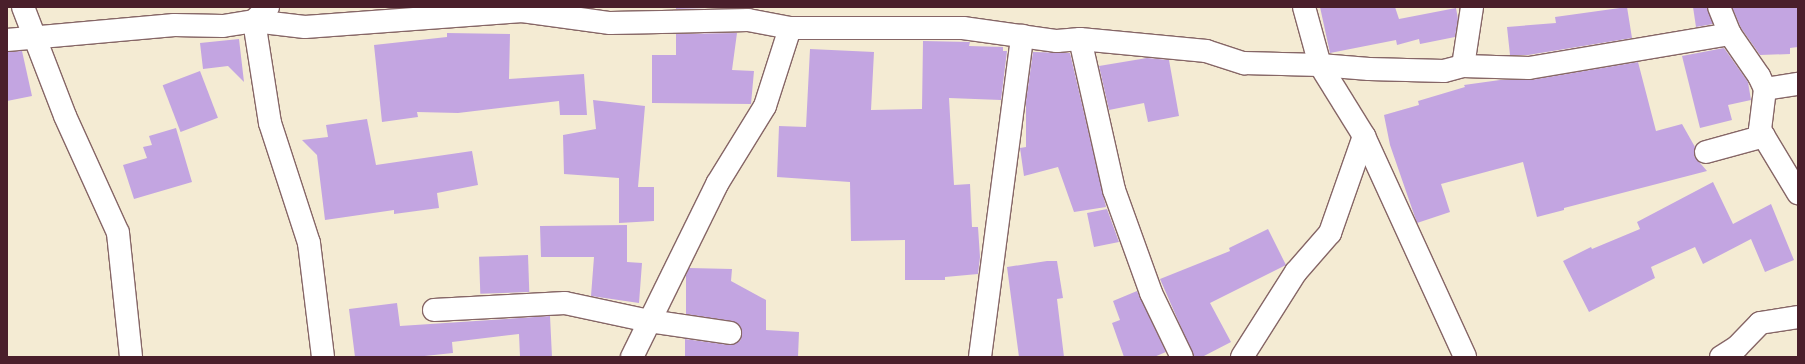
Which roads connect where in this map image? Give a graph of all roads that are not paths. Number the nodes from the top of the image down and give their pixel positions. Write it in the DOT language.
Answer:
graph roads {
  1 [pos="23,7"];
  2 [pos="1304,7"];
  3 [pos="1472,7"];
  4 [pos="1719,7"];
  5 [pos="747,13"];
  6 [pos="261,14"];
  7 [pos="222,16"];
  8 [pos="790,28"];
  9 [pos="1730,34"];
  10 [pos="35,36"];
  11 [pos="1022,36"];
  12 [pos="1080,39"];
  13 [pos="7,40"];
  14 [pos="1320,64"];
  15 [pos="1463,66"];
  16 [pos="1798,84"];
  17 [pos="1765,89"];
  18 [pos="1364,136"];
  19 [pos="1764,136"];
  20 [pos="1706,152"];
  21 [pos="1798,193"];
  22 [pos="434,310"];
  23 [pos="1798,317"];
  24 [pos="649,321"];
  25 [pos="730,333"];
  26 [pos="131,357"];
  27 [pos="323,357"];
  28 [pos="632,357"];
  29 [pos="980,357"];
  30 [pos="1182,357"];
  31 [pos="1242,357"];
  32 [pos="1465,357"];
  33 [pos="1720,357"];
  1 -- 10 [label="street"];
  2 -- 14 [label="street"];
  3 -- 15 [label="street"];
  4 -- 9 [label="street"];
  5 -- 6 [label="street"];
  5 -- 8 [label="street"];
  6 -- 7 [label="street"];
  6 -- 27 [label="street"];
  7 -- 10 [label="street"];
  8 -- 11 [label="street"];
  8 -- 24 [label="street"];
  9 -- 15 [label="street"];
  9 -- 17 [label="street"];
  10 -- 13 [label="street"];
  10 -- 26 [label="street"];
  11 -- 12 [label="street"];
  11 -- 29 [label="street"];
  12 -- 14 [label="street"];
  12 -- 30 [label="street"];
  14 -- 15 [label="street"];
  14 -- 18 [label="street"];
  16 -- 17 [label="street"];
  17 -- 19 [label="street"];
  18 -- 31 [label="street"];
  18 -- 32 [label="street"];
  19 -- 20 [label="street"];
  19 -- 21 [label="street"];
  22 -- 24 [label="street"];
  23 -- 33 [label="street"];
  24 -- 25 [label="street"];
  24 -- 28 [label="street"];
}
